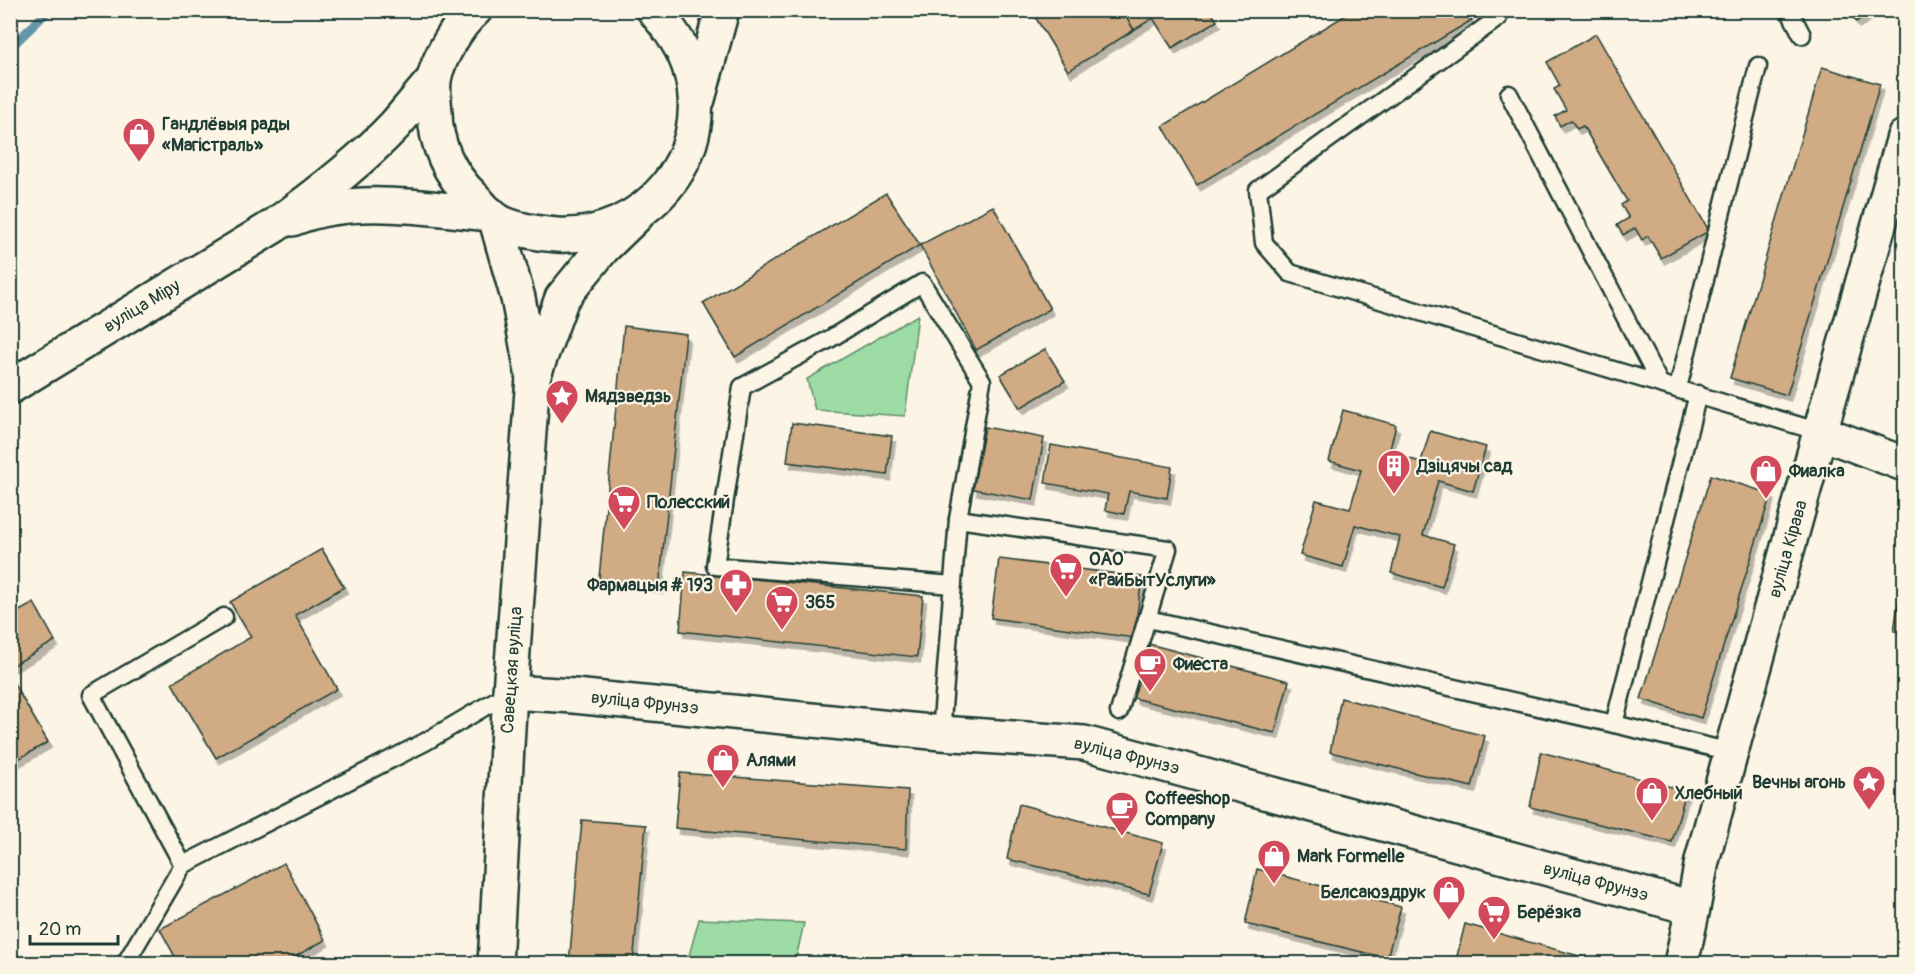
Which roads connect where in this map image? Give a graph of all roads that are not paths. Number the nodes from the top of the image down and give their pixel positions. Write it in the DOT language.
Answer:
graph roads {
  1 [pos="475,10"];
  2 [pos="654,10"];
  3 [pos="722,10"];
  4 [pos="1789,10"];
  5 [pos="1498,18"];
  6 [pos="1802,35"];
  7 [pos="1758,66"];
  8 [pos="434,79"];
  9 [pos="1509,94"];
  10 [pos="696,109"];
  11 [pos="1903,149"];
  12 [pos="637,215"];
  13 [pos="493,217"];
  14 [pos="274,226"];
  15 [pos="533,377"];
  16 [pos="1660,384"];
  17 [pos="10,387"];
  18 [pos="1678,388"];
  19 [pos="1698,394"];
  20 [pos="1820,432"];
  21 [pos="1905,464"];
  22 [pos="958,519"];
  23 [pos="953,585"];
  24 [pos="224,617"];
  25 [pos="1148,620"];
  26 [pos="510,692"];
  27 [pos="1119,712"];
  28 [pos="1614,724"];
  29 [pos="941,733"];
  30 [pos="1731,752"];
  31 [pos="183,865"];
  32 [pos="1693,908"];
  33 [pos="125,963"];
  34 [pos="495,963"];
  35 [pos="1681,963"];
  1 -- 8 [label="main road"];
  2 -- 10 [label="main road"];
  3 -- 10 [label="main road"];
  4 -- 6 [label="lane"];
  5 -- 16 [label="lane"];
  7 -- 18 [label="lane"];
  8 -- 13 [label="main road"];
  8 -- 14 [label="main road, вуліца Міру"];
  9 -- 16 [label="lane"];
  10 -- 12 [label="main road, Савецкая вуліца"];
  11 -- 20 [label="main road, вуліца Кірава"];
  12 -- 13 [label="main road"];
  12 -- 15 [label="main road, Савецкая вуліца"];
  13 -- 14 [label="main road, вуліца Міру"];
  13 -- 15 [label="main road, Савецкая вуліца"];
  14 -- 17 [label="main road, вуліца Міру"];
  15 -- 26 [label="main road, Савецкая вуліца"];
  16 -- 18 [label="lane"];
  18 -- 19 [label="lane"];
  19 -- 20 [label="lane"];
  19 -- 28 [label="lane"];
  20 -- 21 [label="main road"];
  20 -- 30 [label="main road, вуліца Кірава"];
  22 -- 23 [label="lane"];
  22 -- 23 [label="lane"];
  22 -- 25 [label="lane"];
  23 -- 29 [label="lane"];
  24 -- 31 [label="lane"];
  25 -- 27 [label="lane"];
  25 -- 28 [label="lane"];
  26 -- 29 [label="main road, вуліца Фрунзэ"];
  26 -- 31 [label="lane"];
  26 -- 34 [label="main road, Савецкая вуліца"];
  28 -- 30 [label="lane"];
  29 -- 32 [label="main road, вуліца Фрунзэ"];
  30 -- 32 [label="main road, вуліца Кірава"];
  31 -- 33 [label="lane"];
  32 -- 35 [label="main road, вуліца Кірава"];
}
